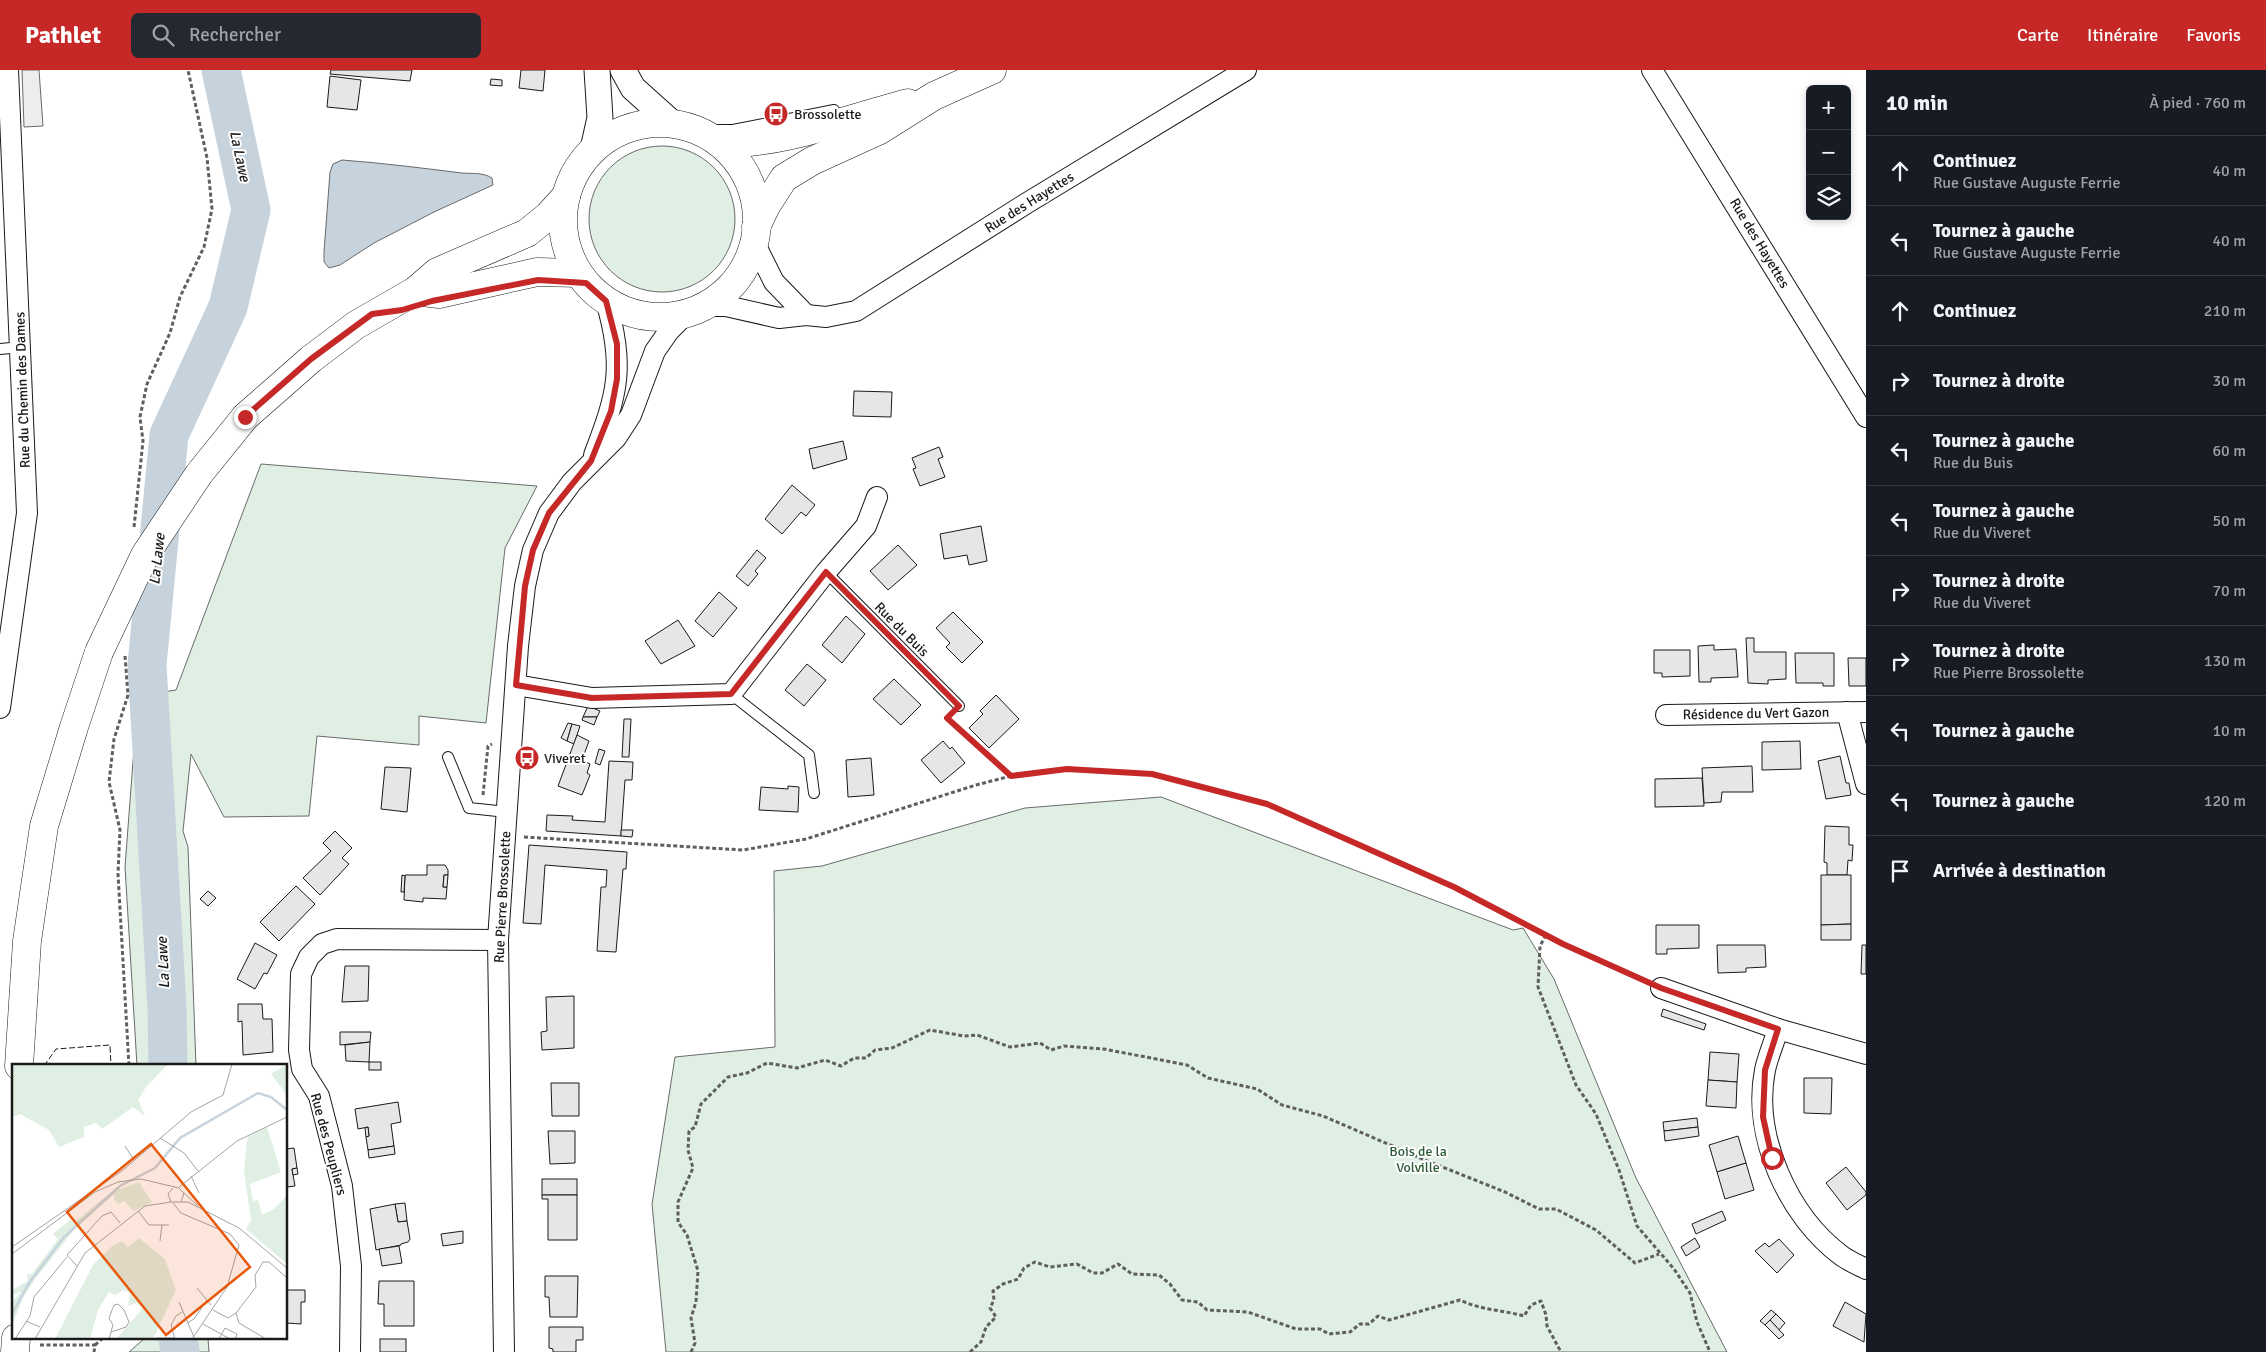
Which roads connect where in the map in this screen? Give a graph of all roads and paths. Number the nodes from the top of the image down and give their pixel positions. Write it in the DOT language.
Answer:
graph roads {
  1 [pos="8,70"];
  2 [pos="597,70"];
  3 [pos="623,70"];
  4 [pos="992,70"];
  5 [pos="1246,70"];
  6 [pos="1652,70"];
  7 [pos="934,96"];
  8 [pos="872,102"];
  9 [pos="846,108"];
  10 [pos="697,132"];
  11 [pos="593,149"];
  12 [pos="566,196"];
  13 [pos="755,235"];
  14 [pos="582,278"];
  15 [pos="414,301"];
  16 [pos="606,301"];
  17 [pos="695,309"];
  18 [pos="806,316"];
  19 [pos="21,347"];
  20 [pos="0,349"];
  21 [pos="1866,417"];
  22 [pos="591,461"];
  23 [pos="877,497"];
  24 [pos="826,572"];
  25 [pos="516,685"];
  26 [pos="731,694"];
  27 [pos="959,706"];
  28 [pos="0,708"];
  29 [pos="1856,712"];
  30 [pos="1666,715"];
  31 [pos="448,757"];
  32 [pos="1011,776"];
  33 [pos="1866,784"];
  34 [pos="814,793"];
  35 [pos="507,812"];
  36 [pos="506,836"];
  37 [pos="1546,935"];
  38 [pos="498,940"];
  39 [pos="1661,988"];
  40 [pos="1778,1029"];
  41 [pos="1866,1054"];
  42 [pos="19,1064"];
  43 [pos="1659,1254"];
  44 [pos="1866,1269"];
  45 [pos="101,1340"];
  46 [pos="16,1345"];
  47 [pos="95,1345"];
  48 [pos="94,1352"];
  49 [pos="350,1352"];
  50 [pos="504,1352"];
  51 [pos="691,1352"];
  52 [pos="970,1352"];
  53 [pos="1561,1352"];
  54 [pos="1710,1352"];
  1 -- 19 [label="street, Rue du Chemin des Dames"];
  2 -- 11 [label="street"];
  3 -- 10 [label="street"];
  4 -- 7 [label="main road"];
  5 -- 18 [label="street, Rue des Hayettes"];
  6 -- 21 [label="street, Rue des Hayettes"];
  7 -- 8 [label="lane"];
  7 -- 10 [label="main road"];
  7 -- 13 [label="main road"];
  9 -- 10 [label="lane"];
  10 -- 11 [label="main road"];
  10 -- 13 [label="main road"];
  11 -- 12 [label="main road"];
  12 -- 14 [label="main road"];
  12 -- 15 [label="main road"];
  13 -- 17 [label="main road"];
  13 -- 18 [label="street"];
  14 -- 15 [label="main road"];
  14 -- 16 [label="main road"];
  15 -- 42 [label="main road, bridge"];
  16 -- 17 [label="main road"];
  16 -- 22 [label="street, Rue Pierre Brossolette"];
  17 -- 18 [label="street, Rue des Hayettes"];
  17 -- 22 [label="street, Rue Pierre Brossolette"];
  19 -- 20 [label="lane"];
  19 -- 28 [label="street, Rue du Chemin des Dames"];
  22 -- 25 [label="street, Rue Pierre Brossolette"];
  23 -- 24 [label="street"];
  24 -- 26 [label="street"];
  24 -- 27 [label="lane, Rue du Buis"];
  25 -- 26 [label="street"];
  25 -- 35 [label="street, Rue Pierre Brossolette"];
  26 -- 34 [label="lane"];
  27 -- 32 [label="path"];
  29 -- 30 [label="street, Résidence du Vert Gazon"];
  29 -- 33 [label="street, Résidence du Vert Gazon"];
  31 -- 35 [label="lane"];
  32 -- 36 [label="path"];
  32 -- 37 [label="path"];
  35 -- 36 [label="street, Rue Pierre Brossolette"];
  36 -- 38 [label="street, Rue Pierre Brossolette"];
  37 -- 39 [label="path"];
  37 -- 43 [label="path"];
  38 -- 49 [label="street, Rue des Peupliers"];
  38 -- 50 [label="street, Rue Pierre Brossolette"];
  39 -- 40 [label="street"];
  40 -- 41 [label="street"];
  40 -- 44 [label="street"];
  43 -- 51 [label="path"];
  43 -- 54 [label="path"];
  45 -- 47 [label="path"];
  46 -- 47 [label="path"];
  47 -- 48 [label="path"];
  52 -- 53 [label="path"];
}
